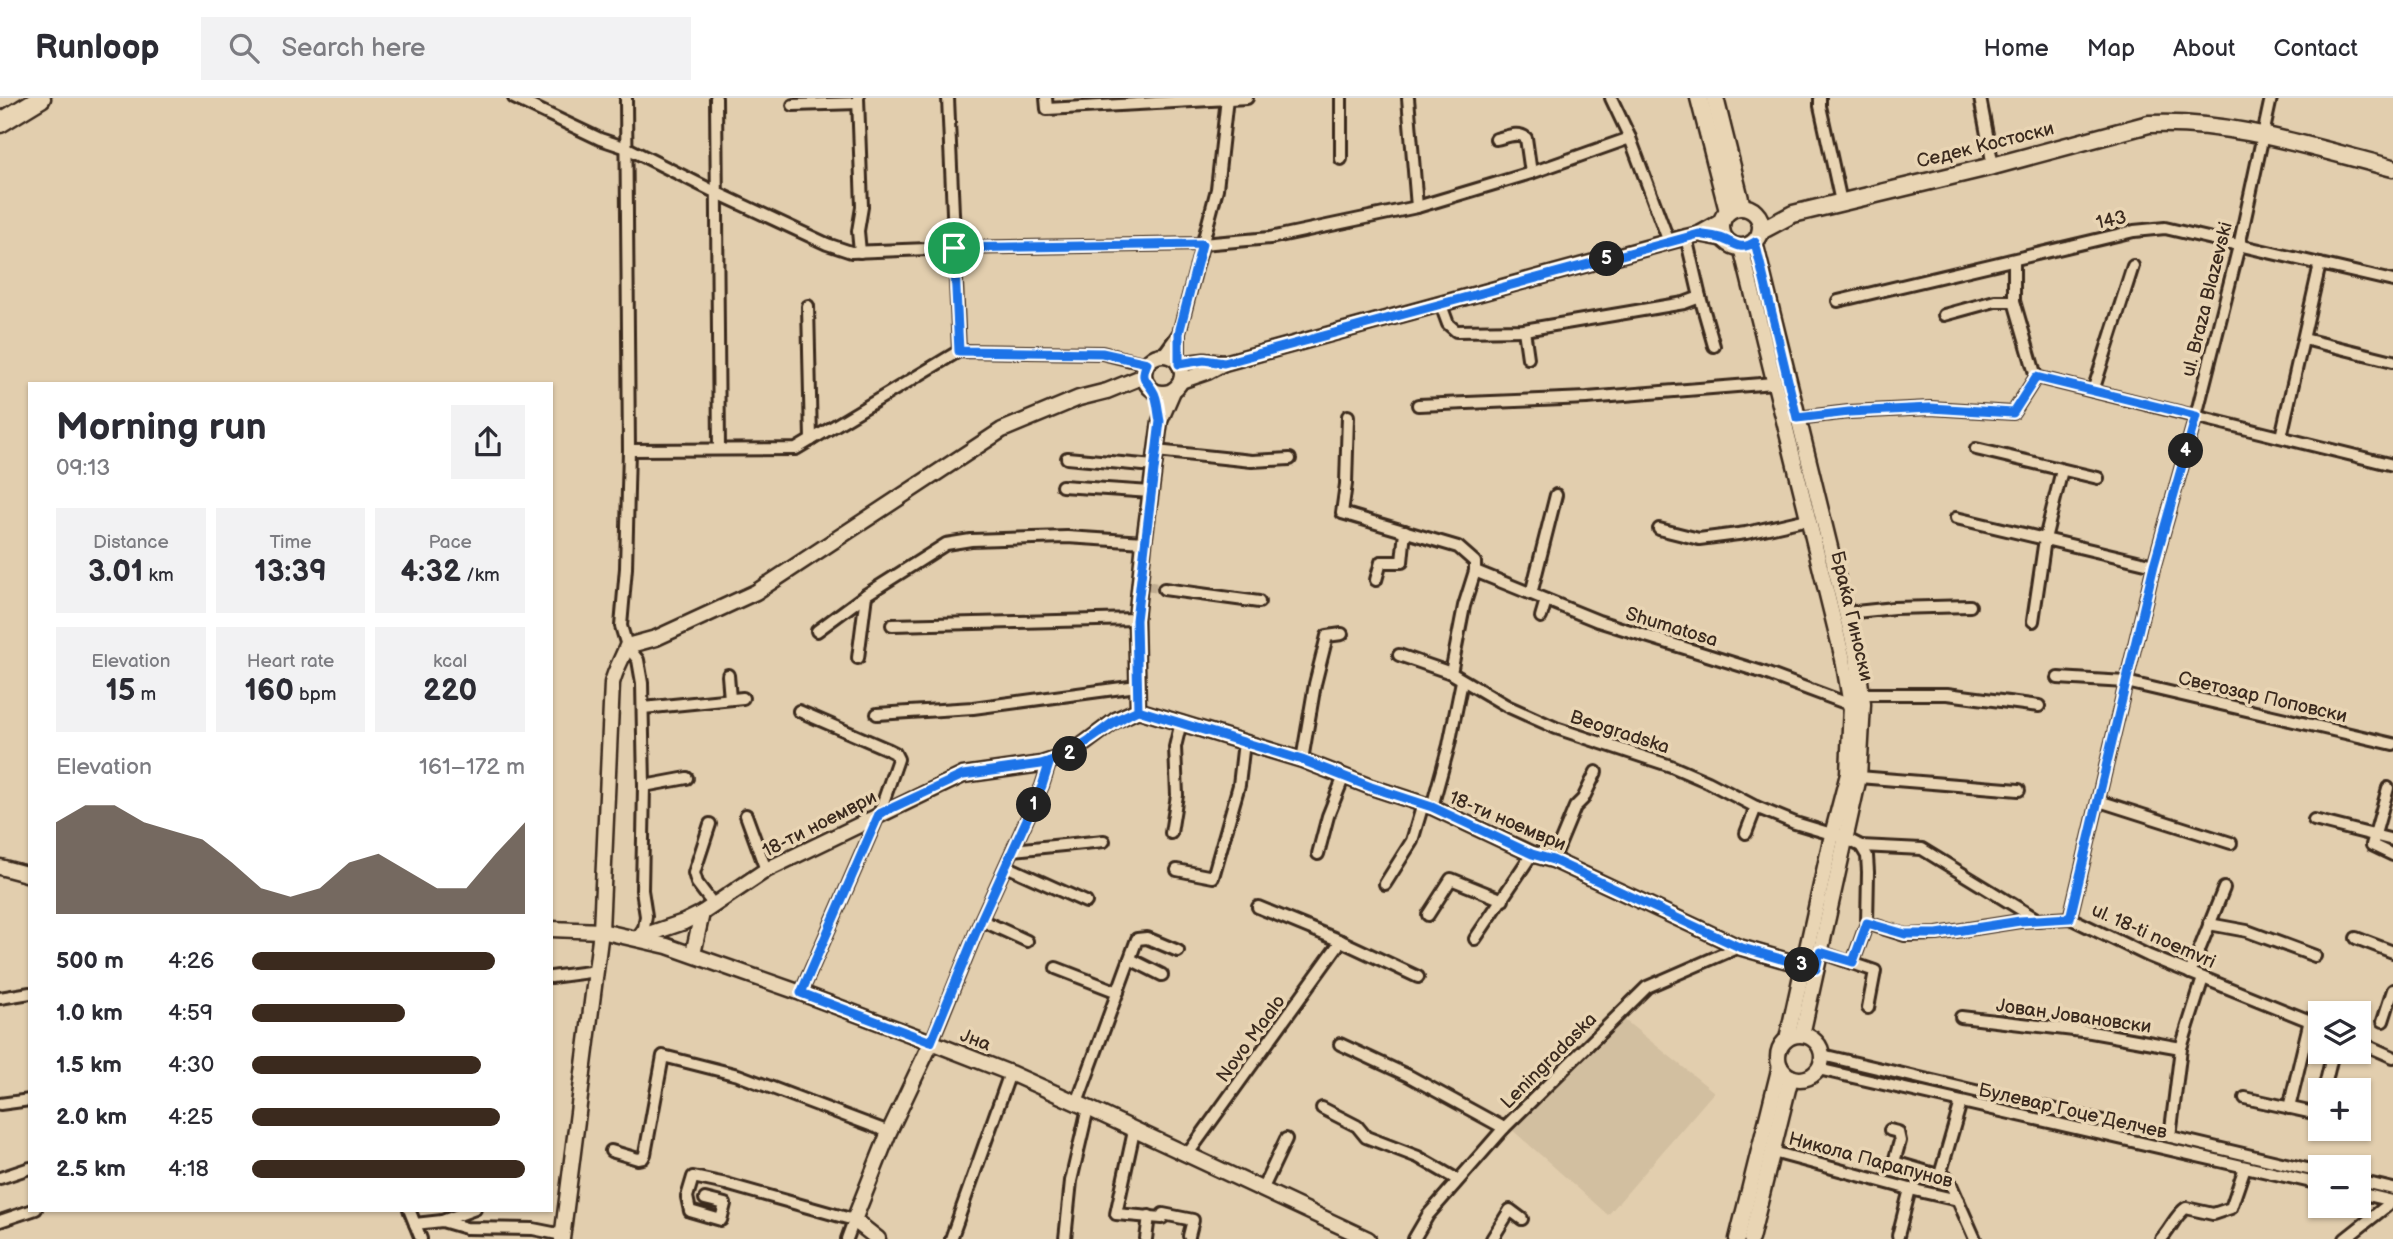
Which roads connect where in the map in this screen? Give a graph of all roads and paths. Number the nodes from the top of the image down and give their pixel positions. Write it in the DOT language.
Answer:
graph roads {
  1 [pos="41,98"];
  2 [pos="514,98"];
  3 [pos="626,98"];
  4 [pos="716,98"];
  5 [pos="948,98"];
  6 [pos="1046,98"];
  7 [pos="1247,98"];
  8 [pos="1341,98"];
  9 [pos="1408,98"];
  10 [pos="1611,98"];
  11 [pos="1699,98"];
  12 [pos="1715,98"];
  13 [pos="1820,98"];
  14 [pos="1980,98"];
  15 [pos="2271,98"];
  16 [pos="1227,99"];
  17 [pos="858,100"];
  18 [pos="1136,102"];
  19 [pos="793,105"];
  20 [pos="0,123"];
  21 [pos="2261,135"];
  22 [pos="1630,138"];
  23 [pos="1496,139"];
  24 [pos="627,148"];
  25 [pos="1341,159"];
  26 [pos="1993,166"];
  27 [pos="2393,168"];
  28 [pos="1531,173"];
  29 [pos="715,192"];
  30 [pos="1841,202"];
  31 [pos="1417,207"];
  32 [pos="1736,212"];
  33 [pos="1793,214"];
  34 [pos="1693,236"];
  35 [pos="1725,239"];
  36 [pos="1752,240"];
  37 [pos="1669,242"];
  38 [pos="1202,244"];
  39 [pos="2239,246"];
  40 [pos="954,248"];
  41 [pos="860,252"];
  42 [pos="2014,260"];
  43 [pos="2320,264"];
  44 [pos="2133,266"];
  45 [pos="2393,281"];
  46 [pos="1700,297"];
  47 [pos="1838,301"];
  48 [pos="2014,301"];
  49 [pos="1441,305"];
  50 [pos="808,306"];
  51 [pos="1944,315"];
  52 [pos="1524,330"];
  53 [pos="1179,333"];
  54 [pos="2304,339"];
  55 [pos="1714,346"];
  56 [pos="959,351"];
  57 [pos="1163,355"];
  58 [pos="1528,358"];
  59 [pos="2393,361"];
  60 [pos="1224,363"];
  61 [pos="1179,364"];
  62 [pos="2036,377"];
  63 [pos="1149,380"];
  64 [pos="1774,383"];
  65 [pos="1177,386"];
  66 [pos="2093,391"];
  67 [pos="1418,405"];
  68 [pos="1348,416"];
  69 [pos="2196,416"];
  70 [pos="1797,418"];
  71 [pos="1160,421"];
  72 [pos="2281,437"];
  73 [pos="811,440"];
  74 [pos="719,449"];
  75 [pos="1976,449"];
  76 [pos="629,450"];
  77 [pos="1067,458"];
  78 [pos="1155,459"];
  79 [pos="1290,459"];
  80 [pos="2393,465"];
  81 [pos="2063,470"];
  82 [pos="2098,478"];
  83 [pos="1062,486"];
  84 [pos="1151,492"];
  85 [pos="1556,495"];
  86 [pos="1956,518"];
  87 [pos="1808,519"];
  88 [pos="1659,529"];
  89 [pos="1405,531"];
  90 [pos="2045,539"];
  91 [pos="1144,542"];
  92 [pos="2154,565"];
  93 [pos="1475,571"];
  94 [pos="1376,580"];
  95 [pos="1164,589"];
  96 [pos="1531,594"];
  97 [pos="866,595"];
  98 [pos="1546,600"];
  99 [pos="1259,602"];
  100 [pos="1970,606"];
  101 [pos="1846,613"];
  102 [pos="1541,617"];
  103 [pos="1136,620"];
  104 [pos="2034,621"];
  105 [pos="891,625"];
  106 [pos="817,631"];
  107 [pos="1342,635"];
  108 [pos="627,646"];
  109 [pos="1399,655"];
  110 [pos="858,658"];
  111 [pos="1451,673"];
  112 [pos="728,675"];
  113 [pos="2059,678"];
  114 [pos="1462,681"];
  115 [pos="2126,682"];
  116 [pos="1137,686"];
  117 [pos="743,698"];
  118 [pos="730,699"];
  119 [pos="1859,701"];
  120 [pos="2039,706"];
  121 [pos="643,708"];
  122 [pos="1138,710"];
  123 [pos="799,711"];
  124 [pos="877,714"];
  125 [pos="1181,722"];
  126 [pos="1244,742"];
  127 [pos="2393,744"];
  128 [pos="1302,760"];
  129 [pos="1050,761"];
  130 [pos="1596,772"];
  131 [pos="1344,776"];
  132 [pos="1859,777"];
  133 [pos="687,778"];
  134 [pos="644,786"];
  135 [pos="2388,788"];
  136 [pos="2019,790"];
  137 [pos="2099,801"];
  138 [pos="1427,806"];
  139 [pos="1756,807"];
  140 [pos="879,814"];
  141 [pos="746,815"];
  142 [pos="2314,820"];
  143 [pos="710,824"];
  144 [pos="1171,833"];
  145 [pos="1746,833"];
  146 [pos="1839,836"];
  147 [pos="2376,836"];
  148 [pos="2393,840"];
  149 [pos="1104,841"];
  150 [pos="2231,843"];
  151 [pos="1861,846"];
  152 [pos="1013,850"];
  153 [pos="1318,854"];
  154 [pos="1532,854"];
  155 [pos="2393,855"];
  156 [pos="1553,860"];
  157 [pos="1006,866"];
  158 [pos="0,867"];
  159 [pos="766,870"];
  160 [pos="1177,870"];
  161 [pos="28,874"];
  162 [pos="1385,884"];
  163 [pos="2224,888"];
  164 [pos="1503,900"];
  165 [pos="1086,902"];
  166 [pos="1258,907"];
  167 [pos="708,909"];
  168 [pos="1428,915"];
  169 [pos="2070,918"];
  170 [pos="981,920"];
  171 [pos="2038,920"];
  172 [pos="1867,923"];
  173 [pos="2209,924"];
  174 [pos="553,929"];
  175 [pos="601,931"];
  176 [pos="637,938"];
  177 [pos="2357,938"];
  178 [pos="1475,939"];
  179 [pos="1027,941"];
  180 [pos="1341,941"];
  181 [pos="1739,947"];
  182 [pos="1178,951"];
  183 [pos="1820,952"];
  184 [pos="2393,952"];
  185 [pos="693,954"];
  186 [pos="2315,957"];
  187 [pos="1130,959"];
  188 [pos="1853,962"];
  189 [pos="1056,968"];
  190 [pos="1810,968"];
  191 [pos="597,971"];
  192 [pos="2190,973"];
  193 [pos="1162,975"];
  194 [pos="1418,976"];
  195 [pos="553,977"];
  196 [pos="2203,978"];
  197 [pos="2393,990"];
  198 [pos="1118,992"];
  199 [pos="28,993"];
  200 [pos="801,993"];
  201 [pos="0,998"];
  202 [pos="1868,1008"];
  203 [pos="1961,1017"];
  204 [pos="2308,1020"];
  205 [pos="2383,1021"];
  206 [pos="1802,1035"];
  207 [pos="1787,1039"];
  208 [pos="931,1042"];
  209 [pos="1340,1044"];
  210 [pos="2308,1046"];
  211 [pos="2371,1047"];
  212 [pos="2181,1048"];
  213 [pos="2393,1056"];
  214 [pos="1820,1062"];
  215 [pos="1780,1066"];
  216 [pos="1010,1073"];
  217 [pos="1791,1077"];
  218 [pos="2245,1098"];
  219 [pos="28,1100"];
  220 [pos="1961,1102"];
  221 [pos="0,1104"];
  222 [pos="1083,1105"];
  223 [pos="1322,1108"];
  224 [pos="2289,1108"];
  225 [pos="2308,1112"];
  226 [pos="1504,1128"];
  227 [pos="1890,1130"];
  228 [pos="1134,1131"];
  229 [pos="889,1132"];
  230 [pos="2170,1137"];
  231 [pos="1286,1139"];
  232 [pos="611,1152"];
  233 [pos="1773,1152"];
  234 [pos="1187,1155"];
  235 [pos="2245,1167"];
  236 [pos="28,1169"];
  237 [pos="2308,1169"];
  238 [pos="1940,1175"];
  239 [pos="0,1178"];
  240 [pos="1458,1180"];
  241 [pos="2308,1181"];
  242 [pos="2371,1184"];
  243 [pos="1910,1189"];
  244 [pos="2393,1189"];
  245 [pos="1262,1190"];
  246 [pos="2371,1196"];
  247 [pos="705,1199"];
  248 [pos="1958,1200"];
  249 [pos="2393,1201"];
  250 [pos="28,1212"];
  251 [pos="410,1212"];
  252 [pos="467,1212"];
  253 [pos="1149,1216"];
  254 [pos="1522,1219"];
  255 [pos="854,1220"];
  256 [pos="0,1221"];
  257 [pos="442,1221"];
  258 [pos="415,1224"];
  259 [pos="2170,1230"];
  260 [pos="1189,1236"];
  261 [pos="1898,1236"];
  262 [pos="562,1237"];
  263 [pos="1362,1237"];
  264 [pos="421,1239"];
  265 [pos="847,1239"];
  266 [pos="878,1239"];
  267 [pos="951,1239"];
  268 [pos="1065,1239"];
  269 [pos="1146,1239"];
  270 [pos="1414,1239"];
  271 [pos="1492,1239"];
  272 [pos="1737,1239"];
  273 [pos="1751,1239"];
  274 [pos="1974,1239"];
  275 [pos="2161,1239"];
  276 [pos="2180,1239"];
  277 [pos="2345,1239"];
  1 -- 20 [label="main road"];
  2 -- 24 [label="street"];
  3 -- 24 [label="street"];
  4 -- 29 [label="street"];
  5 -- 40 [label="street"];
  6 -- 18 [label="street"];
  7 -- 16 [label="street"];
  8 -- 25 [label="street"];
  9 -- 31 [label="street"];
  10 -- 22 [label="street"];
  11 -- 32 [label="main road, Браќа Гиноски"];
  12 -- 32 [label="main road, Браќа Гиноски"];
  13 -- 30 [label="street"];
  14 -- 26 [label="street"];
  15 -- 21 [label="street, ul. Braza Blazevski"];
  16 -- 18 [label="street"];
  16 -- 38 [label="street"];
  17 -- 19 [label="street"];
  17 -- 41 [label="street"];
  21 -- 26 [label="main road, Седек Костоски"];
  21 -- 27 [label="main road, Седек Костоски"];
  21 -- 39 [label="street, ul. Braza Blazevski"];
  22 -- 28 [label="street"];
  22 -- 37 [label="street"];
  23 -- 28 [label="street"];
  24 -- 29 [label="street"];
  24 -- 76 [label="street"];
  26 -- 30 [label="main road, Седек Костоски"];
  28 -- 31 [label="street"];
  29 -- 41 [label="street"];
  29 -- 74 [label="street"];
  30 -- 33 [label="main road, Седек Костоски"];
  31 -- 38 [label="street"];
  32 -- 33 [label="main road"];
  32 -- 34 [label="street"];
  32 -- 35 [label="main road, Браќа Гиноски"];
  32 -- 36 [label="main road, Браќа Гиноски"];
  33 -- 36 [label="main road"];
  34 -- 35 [label="street"];
  34 -- 37 [label="street"];
  34 -- 46 [label="street"];
  35 -- 36 [label="main road"];
  36 -- 64 [label="street, Браќа Гиноски"];
  36 -- 70 [label="street, Браќа Гиноски"];
  37 -- 49 [label="street"];
  38 -- 40 [label="street"];
  38 -- 53 [label="street"];
  39 -- 42 [label="street, 143"];
  39 -- 43 [label="street, 143"];
  39 -- 69 [label="street, ul. Braza Blazevski"];
  40 -- 41 [label="street"];
  40 -- 56 [label="street"];
  42 -- 47 [label="street, 143"];
  42 -- 48 [label="street"];
  43 -- 45 [label="street, 143"];
  43 -- 54 [label="street"];
  44 -- 66 [label="street"];
  46 -- 52 [label="street"];
  46 -- 55 [label="street"];
  48 -- 51 [label="street"];
  48 -- 62 [label="street"];
  49 -- 52 [label="street"];
  49 -- 60 [label="street"];
  50 -- 73 [label="street"];
  52 -- 58 [label="street"];
  53 -- 57 [label="street"];
  53 -- 61 [label="street"];
  54 -- 59 [label="street"];
  54 -- 72 [label="street"];
  56 -- 63 [label="street"];
  56 -- 73 [label="street"];
  57 -- 61 [label="street"];
  57 -- 63 [label="street"];
  60 -- 61 [label="street"];
  60 -- 65 [label="street"];
  61 -- 65 [label="street"];
  62 -- 66 [label="street"];
  62 -- 70 [label="street"];
  63 -- 65 [label="street"];
  63 -- 71 [label="street"];
  63 -- 108 [label="street"];
  64 -- 67 [label="street"];
  64 -- 87 [label="street, Браќа Гиноски"];
  65 -- 71 [label="street"];
  66 -- 69 [label="street"];
  68 -- 89 [label="street"];
  69 -- 72 [label="street"];
  69 -- 92 [label="street, ul. Braza Blazevski"];
  70 -- 101 [label="street, Браќа Гиноски"];
  71 -- 78 [label="street"];
  72 -- 80 [label="street"];
  73 -- 74 [label="street"];
  74 -- 76 [label="street"];
  75 -- 81 [label="street"];
  76 -- 108 [label="street"];
  77 -- 78 [label="street"];
  78 -- 79 [label="street"];
  78 -- 84 [label="street"];
  81 -- 82 [label="street"];
  81 -- 90 [label="street"];
  83 -- 84 [label="street"];
  84 -- 91 [label="street"];
  85 -- 96 [label="street"];
  86 -- 90 [label="street"];
  87 -- 88 [label="street"];
  87 -- 119 [label="street, Браќа Гиноски"];
  89 -- 93 [label="street"];
  89 -- 94 [label="street"];
  90 -- 92 [label="street"];
  90 -- 104 [label="street"];
  91 -- 97 [label="street"];
  91 -- 103 [label="street"];
  92 -- 115 [label="street, ul. Braza Blazevski"];
  93 -- 96 [label="street, Shumatosa"];
  93 -- 111 [label="street"];
  95 -- 99 [label="street"];
  96 -- 98 [label="street, Shumatosa"];
  97 -- 106 [label="street"];
  97 -- 110 [label="street"];
  98 -- 102 [label="street"];
  98 -- 119 [label="street, Shumatosa"];
  100 -- 101 [label="street"];
  101 -- 119 [label="street, Браќа Гиноски"];
  103 -- 105 [label="street"];
  103 -- 116 [label="street"];
  107 -- 128 [label="street"];
  108 -- 121 [label="street"];
  108 -- 175 [label="street"];
  109 -- 111 [label="street, Beogradska"];
  111 -- 114 [label="street, Beogradska"];
  112 -- 118 [label="street"];
  113 -- 115 [label="street, Светозар Поповски"];
  114 -- 138 [label="street"];
  114 -- 139 [label="street, Beogradska"];
  115 -- 127 [label="street, Светозар Поповски"];
  115 -- 137 [label="street, ul. Braza Blazevski"];
  116 -- 122 [label="street"];
  116 -- 124 [label="street"];
  117 -- 118 [label="street"];
  118 -- 121 [label="street"];
  119 -- 120 [label="street"];
  119 -- 132 [label="street, Браќа Гиноски"];
  119 -- 146 [label="street, Браќа Гиноски"];
  121 -- 134 [label="street"];
  122 -- 125 [label="street, 18-ти ноември"];
  122 -- 129 [label="street, 18-ти ноември"];
  123 -- 140 [label="street"];
  125 -- 126 [label="street, 18-ти ноември"];
  125 -- 144 [label="street"];
  126 -- 128 [label="street, 18-ти ноември"];
  126 -- 160 [label="street"];
  128 -- 131 [label="street, 18-ти ноември"];
  129 -- 140 [label="street, 18-ти ноември"];
  129 -- 152 [label="street"];
  130 -- 156 [label="street"];
  131 -- 138 [label="street, 18-ти ноември"];
  131 -- 153 [label="street"];
  132 -- 136 [label="street"];
  132 -- 146 [label="street, Браќа Гиноски"];
  133 -- 134 [label="street"];
  134 -- 176 [label="street"];
  135 -- 147 [label="street"];
  137 -- 150 [label="street"];
  137 -- 169 [label="street, ul. Braza Blazevski"];
  138 -- 154 [label="street, 18-ти ноември"];
  138 -- 162 [label="street"];
  139 -- 145 [label="street"];
  139 -- 146 [label="street, Beogradska"];
  140 -- 159 [label="street, 18-ти ноември"];
  140 -- 200 [label="street"];
  141 -- 159 [label="street"];
  142 -- 147 [label="street"];
  143 -- 167 [label="street"];
  146 -- 151 [label="street"];
  146 -- 183 [label="street, Браќа Гиноски"];
  146 -- 190 [label="street, Браќа Гиноски"];
  147 -- 148 [label="street"];
  147 -- 155 [label="street"];
  149 -- 152 [label="street"];
  151 -- 171 [label="street"];
  151 -- 172 [label="street"];
  152 -- 157 [label="street"];
  154 -- 156 [label="street, 18-ти ноември"];
  154 -- 164 [label="street"];
  156 -- 181 [label="street, 18-ти ноември"];
  157 -- 165 [label="street"];
  157 -- 170 [label="street"];
  158 -- 161 [label="street"];
  159 -- 167 [label="street, 18-ти ноември"];
  163 -- 173 [label="street"];
  164 -- 168 [label="street"];
  164 -- 178 [label="street"];
  166 -- 180 [label="street"];
  167 -- 176 [label="street, 18-ти ноември"];
  167 -- 185 [label="street"];
  169 -- 171 [label="street, ul. 18-ti noemvri"];
  169 -- 192 [label="street, ul. 18-ti noemvri"];
  170 -- 179 [label="street"];
  170 -- 208 [label="street"];
  171 -- 172 [label="street, ul. 18-ti noemvri"];
  172 -- 188 [label="street"];
  173 -- 186 [label="street"];
  173 -- 192 [label="street"];
  174 -- 175 [label="street, Јна"];
  175 -- 176 [label="street, Јна"];
  175 -- 191 [label="street"];
  176 -- 185 [label="street, Јна"];
  177 -- 184 [label="street"];
  180 -- 194 [label="street"];
  180 -- 234 [label="street, Novo Maalo"];
  181 -- 190 [label="street, 18-ти ноември"];
  181 -- 226 [label="street, Leningradaska"];
  182 -- 187 [label="street"];
  183 -- 188 [label="street"];
  183 -- 190 [label="street, Браќа Гиноски"];
  185 -- 200 [label="street, Јна"];
  187 -- 193 [label="street"];
  187 -- 198 [label="street"];
  188 -- 202 [label="street"];
  189 -- 198 [label="street"];
  190 -- 206 [label="street, Браќа Гиноски"];
  190 -- 207 [label="street, Браќа Гиноски"];
  191 -- 195 [label="street"];
  191 -- 262 [label="street"];
  192 -- 196 [label="street, ul. 18-ti noemvri"];
  196 -- 204 [label="street, ul. 18-ti noemvri"];
  196 -- 212 [label="street"];
  197 -- 205 [label="street"];
  198 -- 222 [label="street"];
  199 -- 201 [label="street"];
  200 -- 208 [label="street, Јна"];
  203 -- 212 [label="street, Јован Јовановски"];
  206 -- 207 [label="street"];
  206 -- 214 [label="street"];
  207 -- 215 [label="street, Браќа Гиноски"];
  208 -- 216 [label="street, Јна"];
  208 -- 229 [label="street"];
  209 -- 226 [label="street"];
  210 -- 224 [label="street"];
  211 -- 213 [label="street"];
  212 -- 230 [label="street"];
  214 -- 217 [label="street"];
  214 -- 220 [label="street, Булевар Гоце Делчев"];
  214 -- 230 [label="street, Булевар Гоце Делчев"];
  215 -- 217 [label="street"];
  215 -- 272 [label="street, Браќа Гиноски"];
  216 -- 222 [label="street, Јна"];
  216 -- 267 [label="street"];
  217 -- 233 [label="street"];
  218 -- 224 [label="street"];
  219 -- 221 [label="street"];
  220 -- 235 [label="street, Булевар Гоце Делчев"];
  220 -- 238 [label="street"];
  222 -- 228 [label="street, Јна"];
  222 -- 268 [label="street"];
  223 -- 240 [label="street"];
  224 -- 225 [label="street"];
  226 -- 240 [label="street, Leningradaska"];
  227 -- 238 [label="street"];
  228 -- 234 [label="street, Јна"];
  228 -- 253 [label="street"];
  229 -- 232 [label="street"];
  229 -- 255 [label="street"];
  230 -- 237 [label="street, Булевар Гоце Делчев"];
  231 -- 245 [label="street"];
  233 -- 243 [label="street, Никола Парапунов"];
  233 -- 273 [label="street"];
  234 -- 245 [label="street, Јна"];
  235 -- 241 [label="street, Булевар Гоце Делчев"];
  235 -- 259 [label="street"];
  236 -- 239 [label="street"];
  238 -- 248 [label="street"];
  240 -- 270 [label="street, Leningradaska"];
  242 -- 244 [label="street"];
  243 -- 248 [label="street, Никола Парапунов"];
  243 -- 261 [label="street"];
  245 -- 263 [label="street, Јна"];
  246 -- 249 [label="street"];
  247 -- 255 [label="street"];
  248 -- 274 [label="street, Никола Парапунов"];
  249 -- 277 [label="street"];
  250 -- 256 [label="street"];
  251 -- 258 [label="street"];
  252 -- 257 [label="street"];
  253 -- 260 [label="street"];
  253 -- 269 [label="street"];
  254 -- 271 [label="street"];
  255 -- 265 [label="street"];
  255 -- 266 [label="street"];
  257 -- 258 [label="street"];
  257 -- 262 [label="street"];
  258 -- 264 [label="street"];
  259 -- 275 [label="street"];
  259 -- 276 [label="street"];
}
